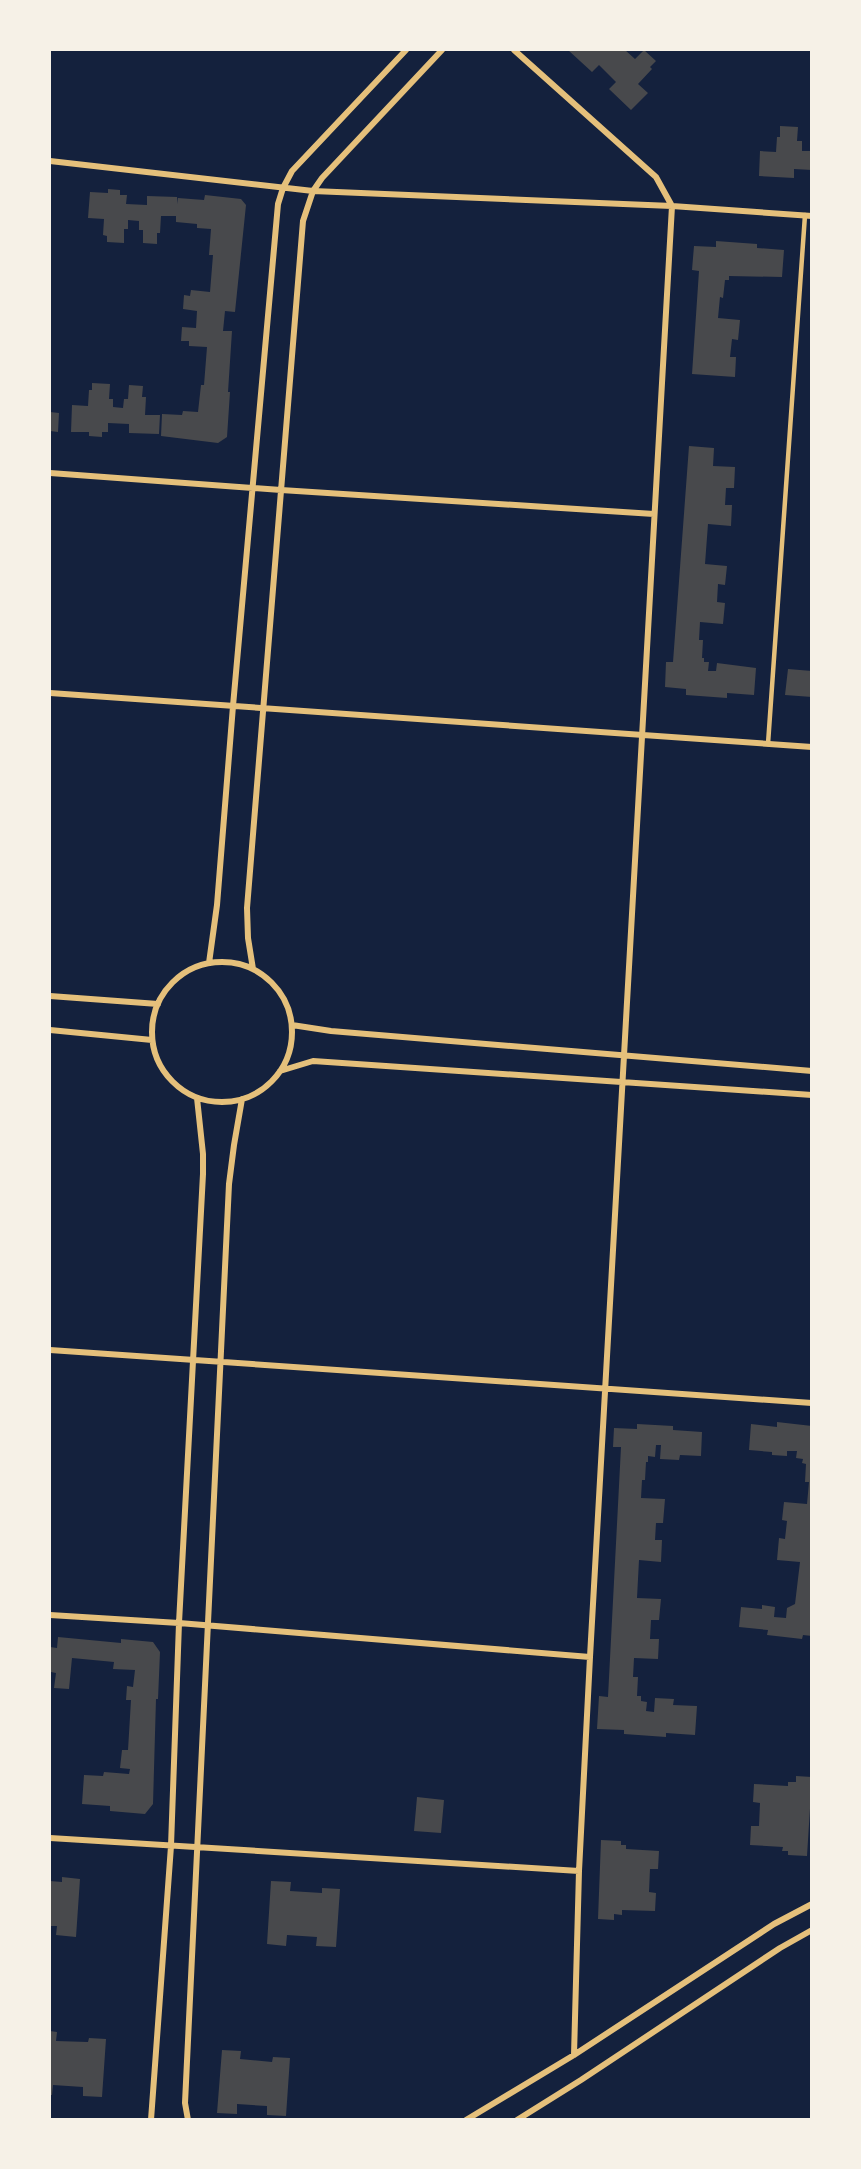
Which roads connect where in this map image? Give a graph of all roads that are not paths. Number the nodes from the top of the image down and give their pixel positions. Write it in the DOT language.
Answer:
graph roads {
  1 [pos="406,50"];
  2 [pos="442,50"];
  3 [pos="514,50"];
  4 [pos="50,160"];
  5 [pos="283,188"];
  6 [pos="314,191"];
  7 [pos="672,206"];
  8 [pos="808,216"];
  9 [pos="50,473"];
  10 [pos="252,488"];
  11 [pos="281,490"];
  12 [pos="654,514"];
  13 [pos="50,693"];
  14 [pos="233,706"];
  15 [pos="264,708"];
  16 [pos="642,735"];
  17 [pos="768,744"];
  18 [pos="812,747"];
  19 [pos="209,963"];
  20 [pos="253,969"];
  21 [pos="50,996"];
  22 [pos="158,1004"];
  23 [pos="292,1025"];
  24 [pos="50,1030"];
  25 [pos="152,1040"];
  26 [pos="623,1056"];
  27 [pos="280,1071"];
  28 [pos="812,1071"];
  29 [pos="622,1082"];
  30 [pos="812,1095"];
  31 [pos="196,1098"];
  32 [pos="242,1099"];
  33 [pos="50,1350"];
  34 [pos="192,1361"];
  35 [pos="221,1362"];
  36 [pos="604,1389"];
  37 [pos="812,1403"];
  38 [pos="50,1615"];
  39 [pos="179,1623"];
  40 [pos="208,1626"];
  41 [pos="590,1657"];
  42 [pos="50,1838"];
  43 [pos="171,1846"];
  44 [pos="198,1847"];
  45 [pos="579,1871"];
  46 [pos="812,1904"];
  47 [pos="812,1930"];
  48 [pos="574,2055"];
  49 [pos="151,2120"];
  50 [pos="188,2120"];
  51 [pos="466,2120"];
  52 [pos="517,2120"];
  1 -- 5 [label="street"];
  2 -- 6 [label="street"];
  3 -- 7 [label="street"];
  4 -- 5 [label="street"];
  5 -- 6 [label="street"];
  5 -- 10 [label="street"];
  6 -- 7 [label="street"];
  6 -- 11 [label="street"];
  7 -- 8 [label="street"];
  7 -- 12 [label="street"];
  8 -- 17 [label="lane"];
  9 -- 10 [label="street"];
  10 -- 11 [label="street"];
  10 -- 14 [label="street"];
  11 -- 12 [label="street"];
  11 -- 15 [label="street"];
  12 -- 16 [label="street"];
  13 -- 14 [label="street"];
  14 -- 15 [label="street"];
  14 -- 19 [label="street"];
  15 -- 16 [label="street"];
  15 -- 20 [label="street"];
  16 -- 17 [label="street"];
  16 -- 26 [label="street"];
  17 -- 18 [label="street"];
  19 -- 20 [label="street"];
  19 -- 22 [label="street"];
  20 -- 23 [label="street"];
  21 -- 22 [label="street"];
  22 -- 25 [label="street"];
  23 -- 26 [label="street"];
  23 -- 27 [label="street"];
  24 -- 25 [label="street"];
  25 -- 31 [label="street"];
  26 -- 28 [label="street"];
  26 -- 29 [label="street"];
  27 -- 29 [label="street"];
  27 -- 32 [label="street"];
  29 -- 30 [label="street"];
  29 -- 36 [label="street"];
  31 -- 32 [label="street"];
  31 -- 34 [label="street"];
  32 -- 35 [label="street"];
  33 -- 34 [label="street"];
  34 -- 35 [label="street"];
  34 -- 39 [label="street"];
  35 -- 36 [label="street"];
  35 -- 40 [label="street"];
  36 -- 37 [label="street"];
  36 -- 41 [label="street"];
  38 -- 39 [label="street"];
  39 -- 40 [label="street"];
  39 -- 43 [label="street"];
  40 -- 41 [label="street"];
  40 -- 44 [label="street"];
  41 -- 45 [label="street"];
  42 -- 43 [label="street"];
  43 -- 44 [label="street"];
  43 -- 49 [label="street"];
  44 -- 45 [label="street"];
  44 -- 50 [label="street"];
  45 -- 48 [label="street"];
  46 -- 48 [label="street"];
  47 -- 52 [label="street"];
  48 -- 51 [label="street"];
}
